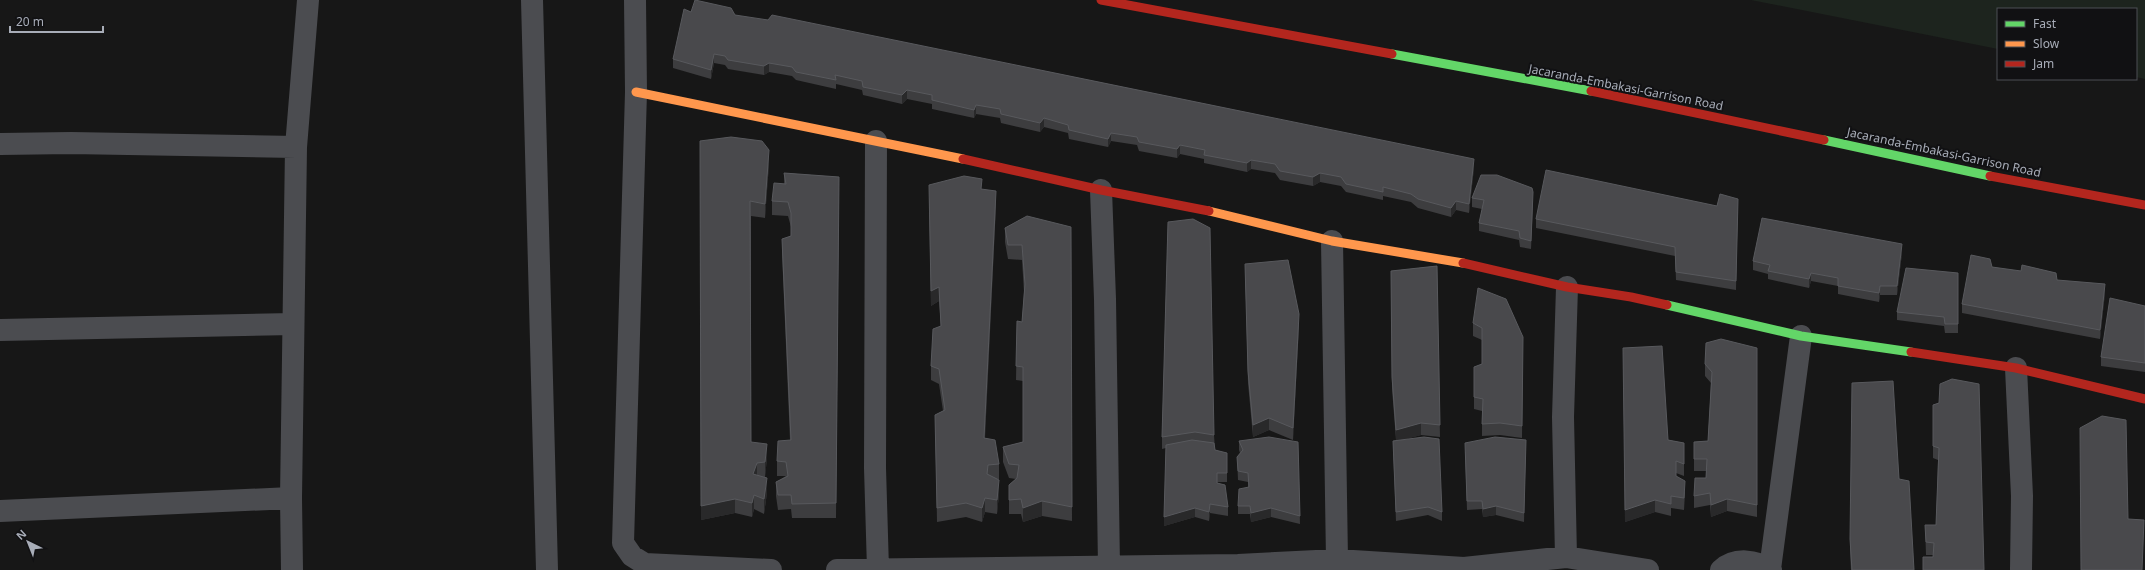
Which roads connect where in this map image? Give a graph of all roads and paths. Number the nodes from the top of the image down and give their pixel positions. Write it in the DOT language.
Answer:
graph roads {
  1 [pos="308,0"];
  2 [pos="532,0"];
  3 [pos="635,0"];
  4 [pos="1101,0"];
  5 [pos="636,92"];
  6 [pos="876,141"];
  7 [pos="0,144"];
  8 [pos="296,147"];
  9 [pos="1101,190"];
  10 [pos="2145,205"];
  11 [pos="1332,241"];
  12 [pos="1567,287"];
  13 [pos="293,324"];
  14 [pos="0,330"];
  15 [pos="1801,336"];
  16 [pos="2016,368"];
  17 [pos="2145,399"];
  18 [pos="291,498"];
  19 [pos="0,511"];
  20 [pos="1566,557"];
  21 [pos="1337,560"];
  22 [pos="1109,568"];
  23 [pos="1238,568"];
  24 [pos="878,569"];
  25 [pos="1464,569"];
  26 [pos="292,570"];
  27 [pos="547,570"];
  28 [pos="771,570"];
  29 [pos="837,570"];
  30 [pos="1016,570"];
  31 [pos="1648,570"];
  32 [pos="1721,570"];
  33 [pos="1770,570"];
  34 [pos="2021,570"];
  1 -- 8 [label="street"];
  2 -- 27 [label="street"];
  3 -- 5 [label="street"];
  4 -- 10 [label="street, Jacaranda-Embakasi-Garrison Road"];
  5 -- 6 [label="street"];
  5 -- 28 [label="street"];
  6 -- 9 [label="street"];
  6 -- 24 [label="street"];
  7 -- 8 [label="street"];
  8 -- 13 [label="street"];
  9 -- 11 [label="street"];
  9 -- 22 [label="street"];
  11 -- 12 [label="street"];
  11 -- 21 [label="street"];
  12 -- 15 [label="street"];
  12 -- 20 [label="street"];
  13 -- 14 [label="street"];
  13 -- 18 [label="street"];
  15 -- 16 [label="street"];
  15 -- 33 [label="street"];
  16 -- 17 [label="street"];
  16 -- 34 [label="street"];
  18 -- 19 [label="street"];
  18 -- 26 [label="street"];
  20 -- 25 [label="street"];
  20 -- 31 [label="street"];
  21 -- 23 [label="street"];
  21 -- 25 [label="street"];
  22 -- 23 [label="street"];
  22 -- 30 [label="street"];
  24 -- 29 [label="street"];
  24 -- 30 [label="street"];
  32 -- 33 [label="street"];
}
